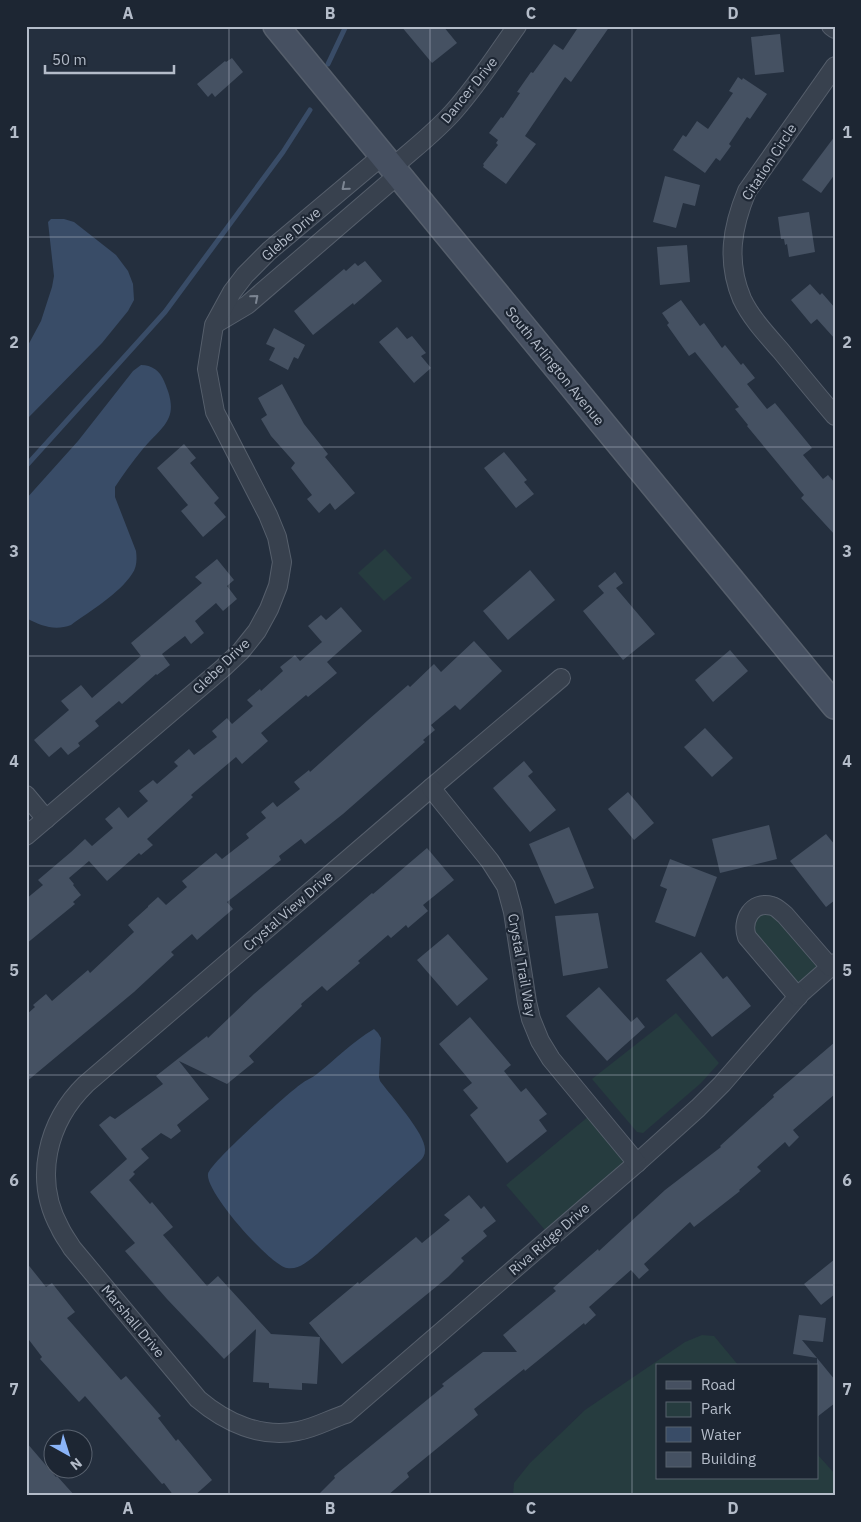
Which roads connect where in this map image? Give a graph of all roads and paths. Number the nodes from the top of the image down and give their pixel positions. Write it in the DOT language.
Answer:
graph roads {
  1 [pos="276,26"];
  2 [pos="517,26"];
  3 [pos="831,26"];
  4 [pos="835,29"];
  5 [pos="835,66"];
  6 [pos="391,166"];
  7 [pos="214,325"];
  8 [pos="835,416"];
  9 [pos="561,678"];
  10 [pos="835,706"];
  11 [pos="431,788"];
  12 [pos="26,796"];
  13 [pos="46,819"];
  14 [pos="26,836"];
  15 [pos="832,965"];
  16 [pos="798,997"];
  17 [pos="637,1163"];
  18 [pos="46,1165"];
  19 [pos="270,1432"];
  1 -- 6 [label="main road, South Arlington Avenue"];
  2 -- 6 [label="street, Dancer Drive"];
  3 -- 4 [label="street"];
  5 -- 8 [label="street, Citation Circle"];
  7 -- 6 [label="street, Glebe Drive, one-way"];
  6 -- 7 [label="street, Glebe Drive, one-way"];
  6 -- 10 [label="main road, South Arlington Avenue"];
  7 -- 13 [label="street, Glebe Drive"];
  9 -- 11 [label="street, Crystal View Drive"];
  11 -- 17 [label="street, Crystal Trail Way"];
  11 -- 18 [label="street, Crystal View Drive"];
  12 -- 13 [label="street"];
  13 -- 14 [label="street, Glebe Drive"];
  15 -- 16 [label="street, Riva Ridge Drive"];
  15 -- 16 [label="street, Riva Ridge Drive"];
  16 -- 17 [label="street, Riva Ridge Drive"];
  17 -- 19 [label="street, Riva Ridge Drive"];
  18 -- 19 [label="street, Marshall Drive"];
}
